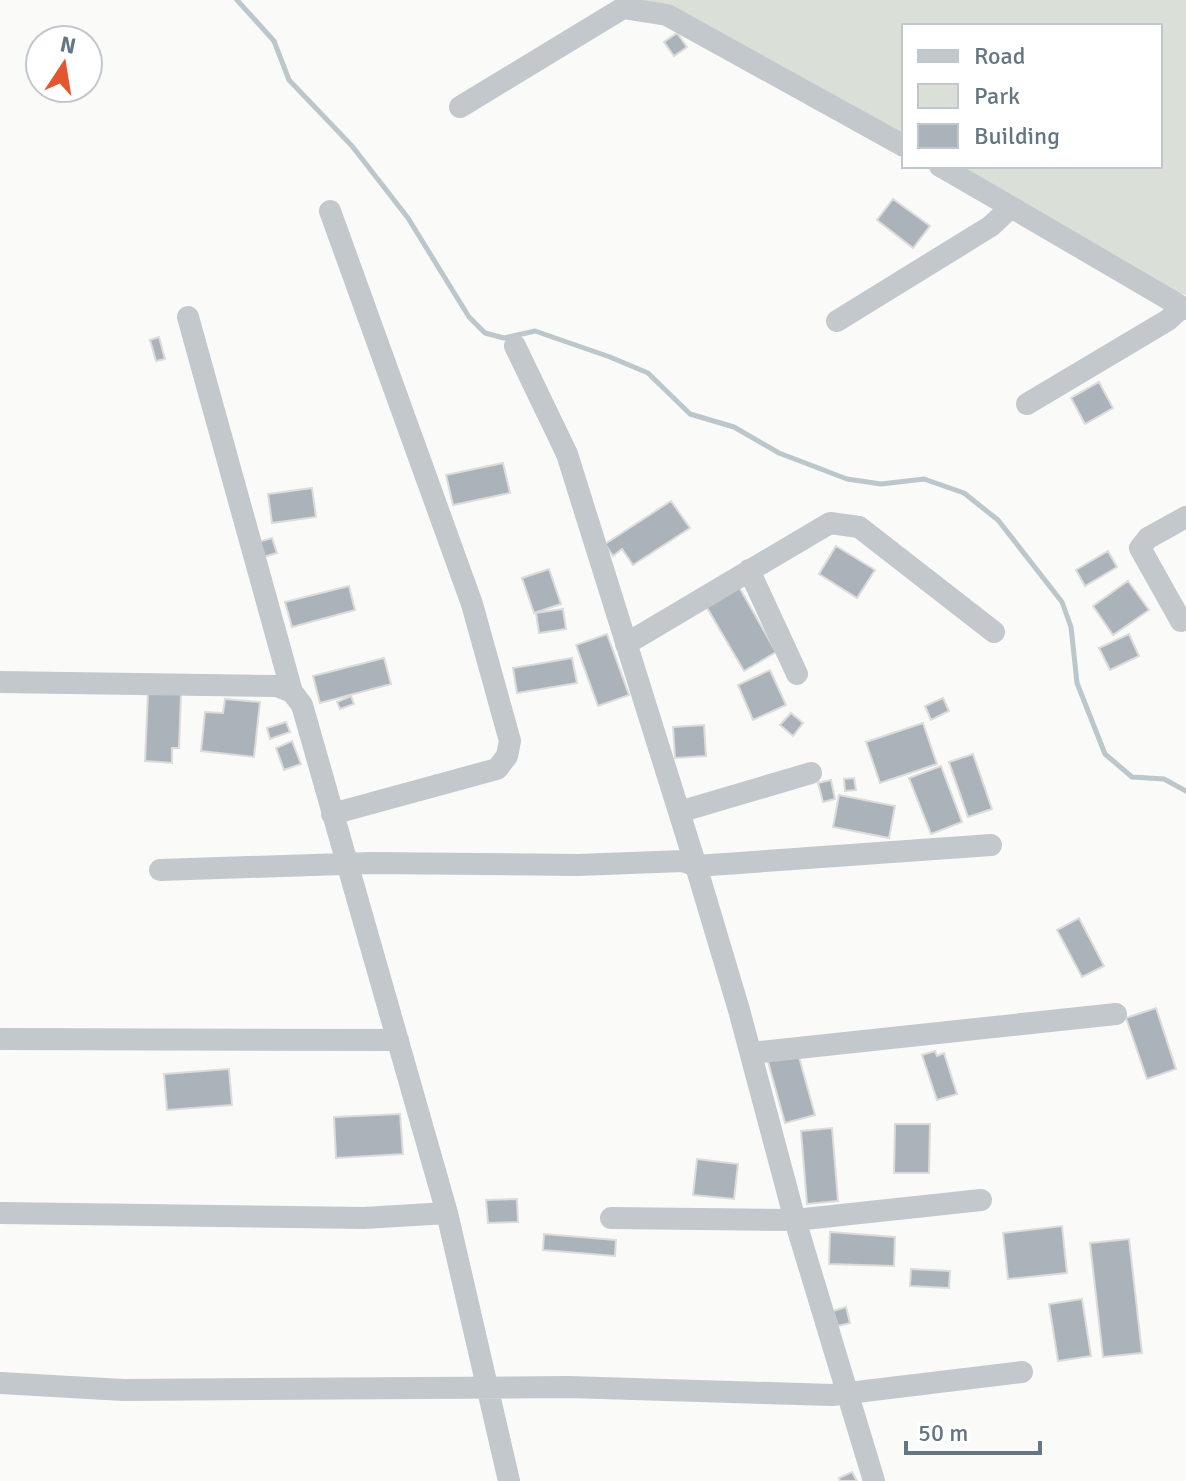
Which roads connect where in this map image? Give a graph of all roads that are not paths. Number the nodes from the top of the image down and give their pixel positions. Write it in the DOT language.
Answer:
graph roads {
  1 [pos="460,107"];
  2 [pos="902,145"];
  3 [pos="943,168"];
  4 [pos="1011,207"];
  5 [pos="330,211"];
  6 [pos="1184,308"];
  7 [pos="188,317"];
  8 [pos="837,321"];
  9 [pos="515,346"];
  10 [pos="1027,404"];
  11 [pos="1186,517"];
  12 [pos="749,570"];
  13 [pos="1181,621"];
  14 [pos="994,632"];
  15 [pos="626,644"];
  16 [pos="797,674"];
  17 [pos="0,682"];
  18 [pos="292,692"];
  19 [pos="811,773"];
  20 [pos="679,812"];
  21 [pos="332,814"];
  22 [pos="991,845"];
  23 [pos="347,865"];
  24 [pos="696,866"];
  25 [pos="160,870"];
  26 [pos="1116,1014"];
  27 [pos="0,1039"];
  28 [pos="398,1040"];
  29 [pos="751,1053"];
  30 [pos="981,1200"];
  31 [pos="0,1213"];
  32 [pos="447,1213"];
  33 [pos="611,1218"];
  34 [pos="795,1220"];
  35 [pos="1022,1372"];
  36 [pos="0,1383"];
  37 [pos="486,1387"];
  38 [pos="848,1392"];
  39 [pos="509,1481"];
  40 [pos="874,1481"];
  1 -- 2 [label="street"];
  3 -- 4 [label="street"];
  4 -- 6 [label="street"];
  4 -- 8 [label="street"];
  5 -- 21 [label="street"];
  6 -- 10 [label="street"];
  7 -- 18 [label="street"];
  9 -- 15 [label="street"];
  11 -- 13 [label="street"];
  12 -- 14 [label="street"];
  12 -- 15 [label="street"];
  12 -- 16 [label="street"];
  15 -- 20 [label="street"];
  17 -- 18 [label="street"];
  18 -- 21 [label="street"];
  19 -- 20 [label="street"];
  20 -- 24 [label="street"];
  21 -- 23 [label="street"];
  22 -- 24 [label="street"];
  23 -- 24 [label="street"];
  23 -- 25 [label="street"];
  23 -- 28 [label="street"];
  24 -- 29 [label="street"];
  26 -- 29 [label="street"];
  27 -- 28 [label="street"];
  28 -- 32 [label="street"];
  29 -- 34 [label="street"];
  30 -- 34 [label="street"];
  31 -- 32 [label="street"];
  32 -- 37 [label="street"];
  33 -- 34 [label="street"];
  34 -- 38 [label="street"];
  35 -- 38 [label="street"];
  36 -- 37 [label="street"];
  37 -- 38 [label="street"];
  37 -- 39 [label="street"];
  38 -- 40 [label="street"];
}
